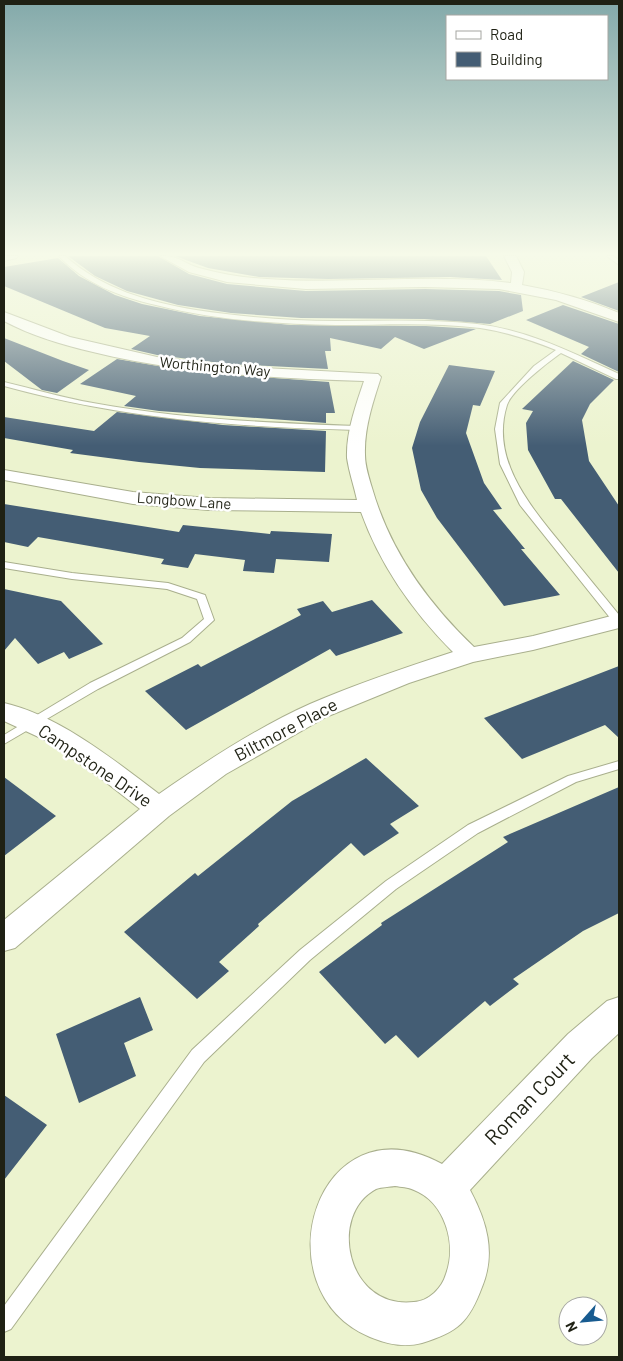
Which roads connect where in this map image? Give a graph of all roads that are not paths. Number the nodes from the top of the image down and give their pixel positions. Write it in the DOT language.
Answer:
graph roads {
  1 [pos="13,320"];
  2 [pos="263,320"];
  3 [pos="561,350"];
  4 [pos="619,377"];
  5 [pos="4,384"];
  6 [pos="358,428"];
  7 [pos="4,474"];
  8 [pos="366,506"];
  9 [pos="4,565"];
  10 [pos="619,621"];
  11 [pos="469,655"];
  12 [pos="4,711"];
  13 [pos="32,724"];
  14 [pos="4,740"];
  15 [pos="619,765"];
  16 [pos="158,809"];
  17 [pos="4,938"];
  18 [pos="619,1012"];
  19 [pos="445,1188"];
  20 [pos="4,1322"];
  1 -- 6 [label="street, Worthington Way"];
  2 -- 3 [label="lane"];
  3 -- 4 [label="lane"];
  3 -- 10 [label="lane"];
  5 -- 6 [label="lane"];
  6 -- 8 [label="street"];
  7 -- 8 [label="street, Longbow Lane"];
  8 -- 11 [label="street"];
  9 -- 13 [label="lane"];
  10 -- 11 [label="street, Biltmore Place"];
  11 -- 16 [label="street, Biltmore Place"];
  12 -- 13 [label="street, Campstone Drive"];
  13 -- 14 [label="lane"];
  13 -- 16 [label="street, Campstone Drive"];
  15 -- 20 [label="lane"];
  16 -- 17 [label="street, Biltmore Place"];
  18 -- 19 [label="street, Roman Court"];
}
